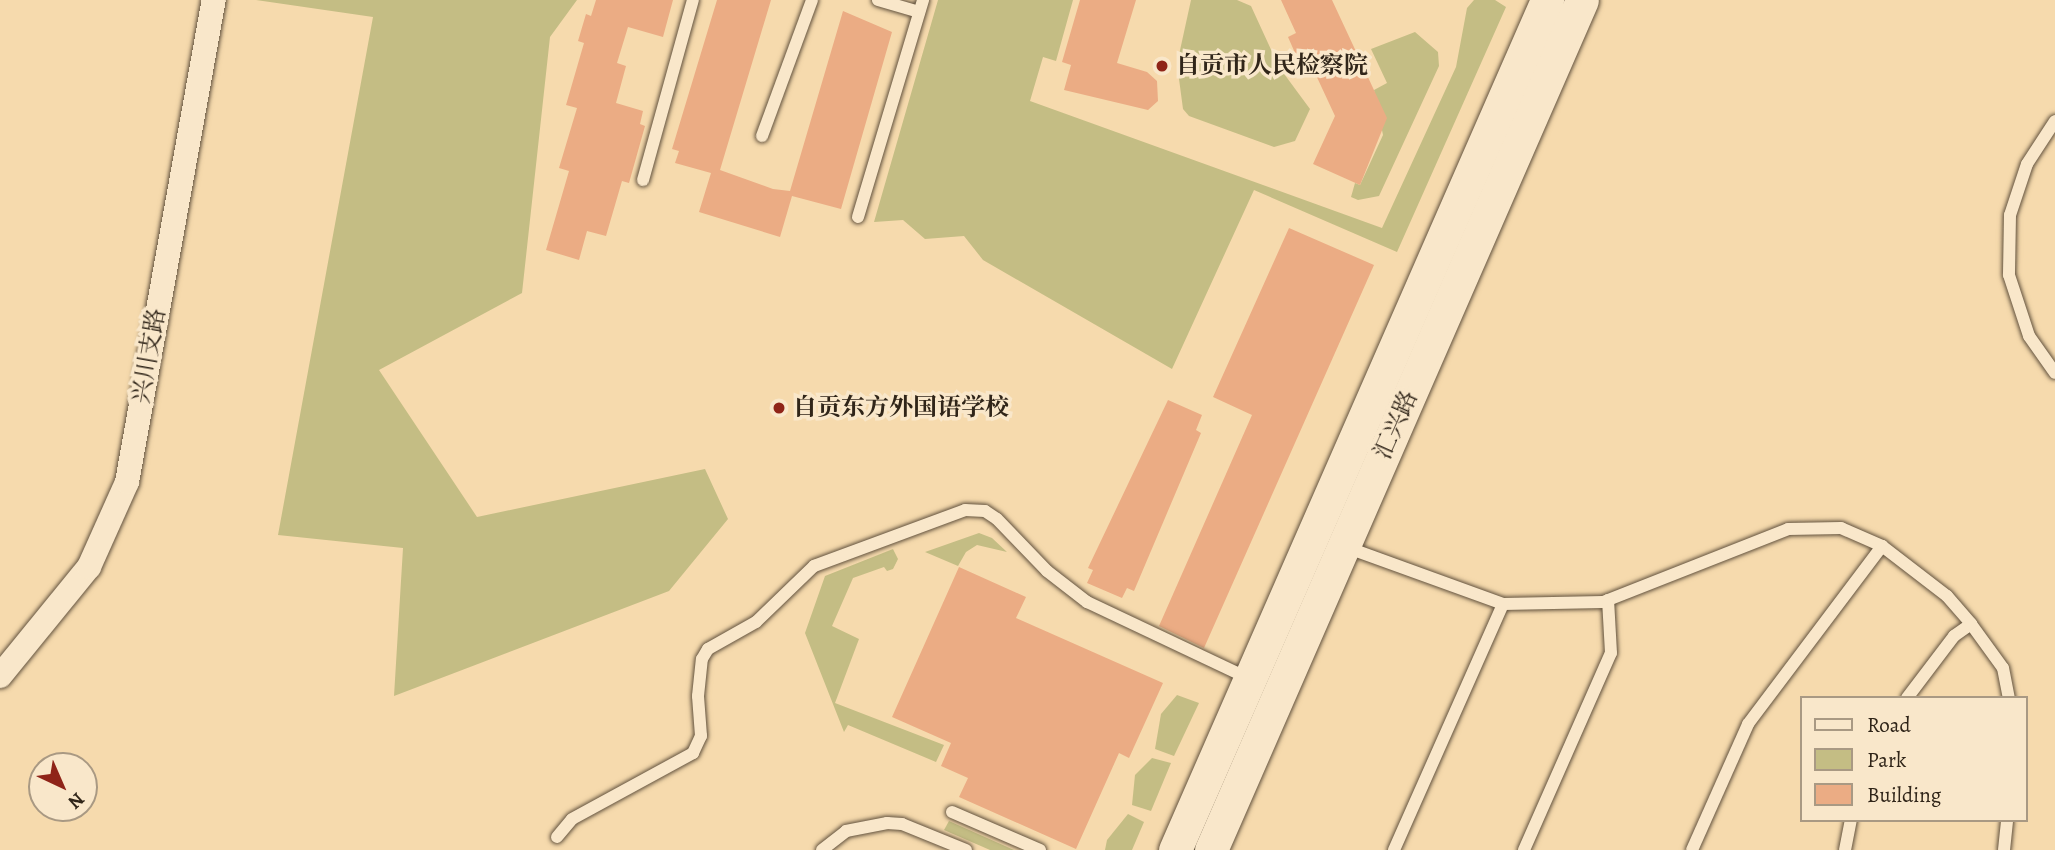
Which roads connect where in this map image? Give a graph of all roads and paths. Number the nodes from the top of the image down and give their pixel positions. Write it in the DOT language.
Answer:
graph roads {
  1 [pos="214,0"];
  2 [pos="693,0"];
  3 [pos="812,0"];
  4 [pos="878,0"];
  5 [pos="1547,0"];
  6 [pos="1582,0"];
  7 [pos="921,6"];
  8 [pos="2055,121"];
  9 [pos="762,136"];
  10 [pos="643,180"];
  11 [pos="858,217"];
  12 [pos="2055,373"];
  13 [pos="1343,546"];
  14 [pos="1882,546"];
  15 [pos="1608,600"];
  16 [pos="1503,604"];
  17 [pos="1971,624"];
  18 [pos="0,676"];
  19 [pos="1265,685"];
  20 [pos="1909,696"];
  21 [pos="2009,696"];
  22 [pos="952,812"];
  23 [pos="1851,822"];
  24 [pos="2007,822"];
  25 [pos="557,837"];
  26 [pos="960,849"];
  27 [pos="822,850"];
  28 [pos="1040,850"];
  29 [pos="1175,850"];
  30 [pos="1211,850"];
  31 [pos="1394,850"];
  32 [pos="1524,850"];
  33 [pos="1692,850"];
  34 [pos="1845,850"];
  35 [pos="2004,850"];
  1 -- 18 [label="street, 兴川支路"];
  2 -- 10 [label="lane"];
  3 -- 9 [label="lane"];
  4 -- 7 [label="lane"];
  5 -- 19 [label="main road"];
  6 -- 13 [label="main road, 汇兴路"];
  7 -- 11 [label="lane"];
  8 -- 12 [label="lane"];
  13 -- 16 [label="lane"];
  13 -- 19 [label="main road, 汇兴路"];
  14 -- 15 [label="lane"];
  14 -- 17 [label="lane"];
  14 -- 33 [label="lane"];
  15 -- 16 [label="lane"];
  15 -- 32 [label="lane"];
  16 -- 31 [label="lane"];
  17 -- 20 [label="lane"];
  17 -- 21 [label="lane"];
  19 -- 25 [label="lane"];
  19 -- 29 [label="main road"];
  19 -- 30 [label="main road, 汇兴路"];
  22 -- 28 [label="lane"];
  23 -- 34 [label="lane"];
  24 -- 35 [label="lane"];
  26 -- 27 [label="lane"];
}
